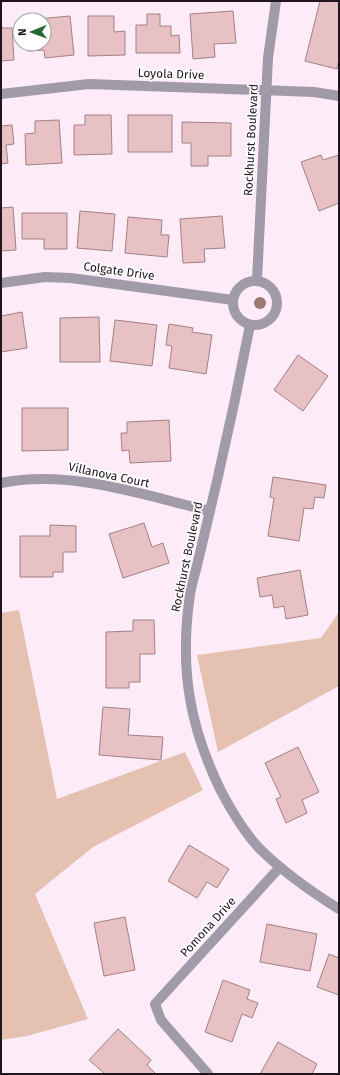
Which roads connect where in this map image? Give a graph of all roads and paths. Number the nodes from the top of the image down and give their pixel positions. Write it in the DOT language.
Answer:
graph roads {
  1 [pos="276,1"];
  2 [pos="266,90"];
  3 [pos="1,94"];
  4 [pos="339,96"];
  5 [pos="256,280"];
  6 [pos="1,283"];
  7 [pos="233,300"];
  8 [pos="250,325"];
  9 [pos="1,482"];
  10 [pos="210,511"];
  11 [pos="280,867"];
  12 [pos="339,909"];
  13 [pos="208,1074"];
  1 -- 2 [label="street, Rockhurst Boulevard"];
  2 -- 3 [label="street, Loyola Drive"];
  2 -- 4 [label="street, Loyola Drive"];
  2 -- 5 [label="street, Rockhurst Boulevard"];
  5 -- 7 [label="street"];
  5 -- 8 [label="street"];
  6 -- 7 [label="street, Colgate Drive"];
  7 -- 8 [label="street"];
  8 -- 10 [label="street, Rockhurst Boulevard"];
  9 -- 10 [label="street, Villanova Court"];
  10 -- 11 [label="street, Rockhurst Boulevard"];
  11 -- 12 [label="street, Rockhurst Boulevard"];
  11 -- 13 [label="street, Pomona Drive"];
}
